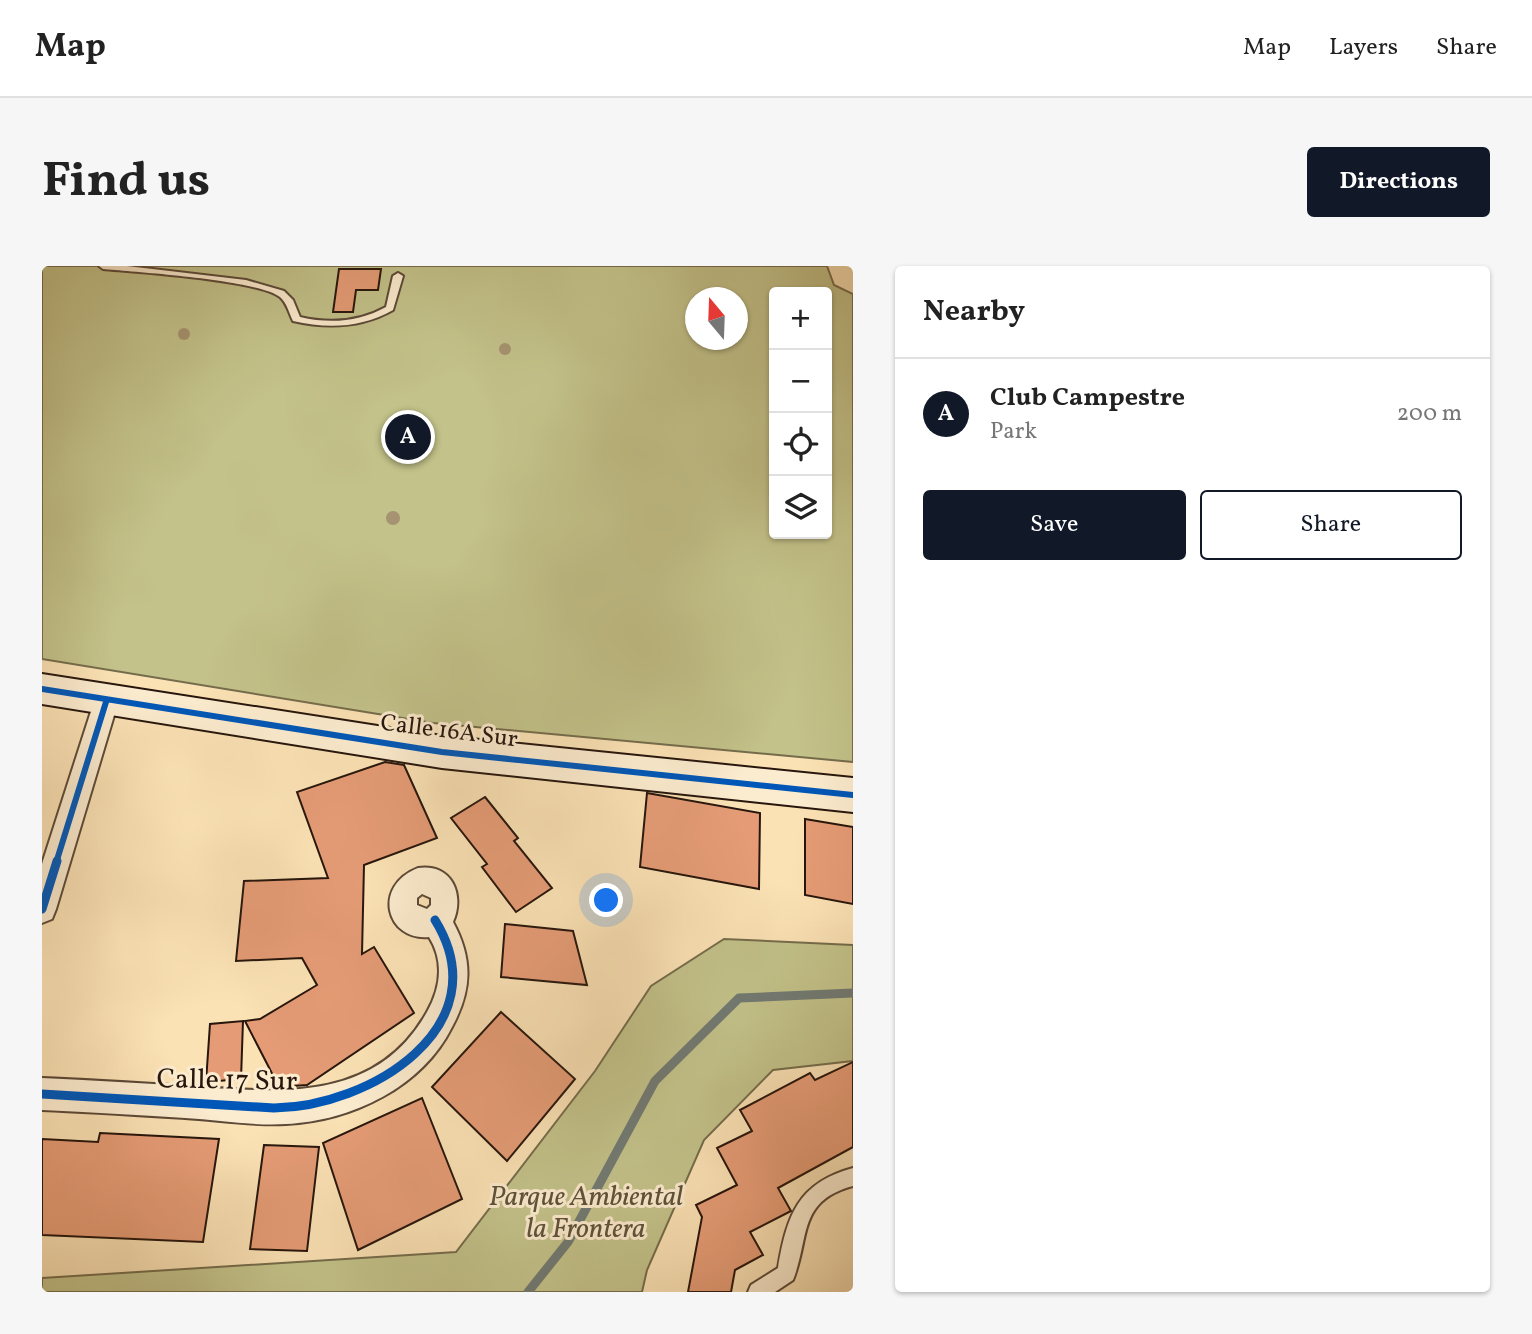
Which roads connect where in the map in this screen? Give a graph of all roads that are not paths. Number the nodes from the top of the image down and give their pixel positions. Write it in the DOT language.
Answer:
graph roads {
  1 [pos="103,266"];
  2 [pos="398,276"];
  3 [pos="42,689"];
  4 [pos="106,702"];
  5 [pos="853,795"];
  6 [pos="51,850"];
  7 [pos="42,909"];
  8 [pos="435,920"];
  9 [pos="42,1094"];
  10 [pos="853,1177"];
  11 [pos="758,1292"];
  1 -- 2 [label="lane"];
  3 -- 4 [label="street, Calle 16A Sur"];
  4 -- 5 [label="street, Calle 16A Sur"];
  4 -- 6 [label="street"];
  6 -- 7 [label="street"];
  8 -- 9 [label="street, Calle 17 Sur"];
  10 -- 11 [label="lane"];
}
